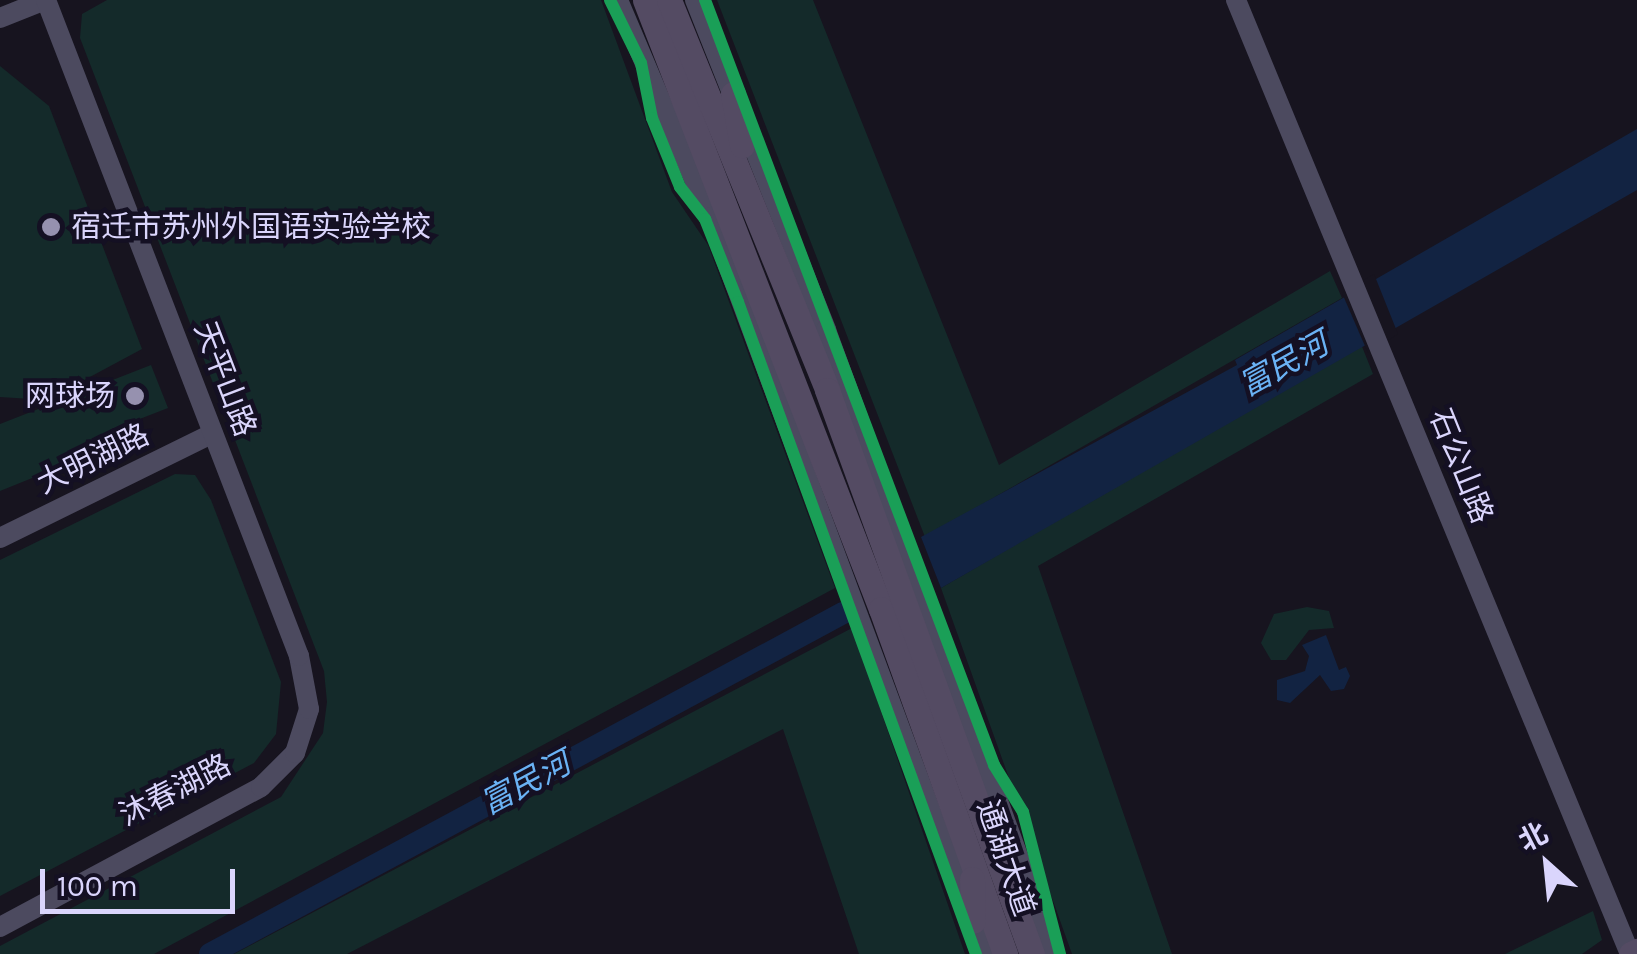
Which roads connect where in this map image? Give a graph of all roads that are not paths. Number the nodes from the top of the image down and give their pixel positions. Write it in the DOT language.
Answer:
graph roads {
  1 [pos="618,0"];
  2 [pos="644,0"];
  3 [pos="669,0"];
  4 [pos="695,0"];
  5 [pos="1236,0"];
  6 [pos="42,1"];
  7 [pos="0,18"];
  8 [pos="732,94"];
  9 [pos="751,194"];
  10 [pos="208,430"];
  11 [pos="0,535"];
  12 [pos="273,774"];
  13 [pos="971,854"];
  14 [pos="0,918"];
  15 [pos="973,922"];
  16 [pos="0,927"];
  17 [pos="1633,953"];
  18 [pos="984,954"];
  19 [pos="1004,954"];
  20 [pos="1032,954"];
  21 [pos="1054,954"];
  1 -- 15 [label="street"];
  2 -- 13 [label="main road, 通湖大道"];
  3 -- 9 [label="main road, 通湖大道"];
  4 -- 8 [label="street"];
  5 -- 17 [label="street, 石公山路"];
  6 -- 7 [label="street"];
  6 -- 10 [label="street, 天平山路"];
  8 -- 9 [label="main road"];
  8 -- 21 [label="street"];
  9 -- 20 [label="main road, 通湖大道"];
  10 -- 11 [label="street, 大明湖路"];
  10 -- 12 [label="street, 天平山路"];
  12 -- 14 [label="street, 沐春湖路"];
  12 -- 16 [label="street, 沐春湖路"];
  13 -- 15 [label="main road"];
  13 -- 19 [label="main road, 通湖大道"];
  15 -- 18 [label="street"];
}
